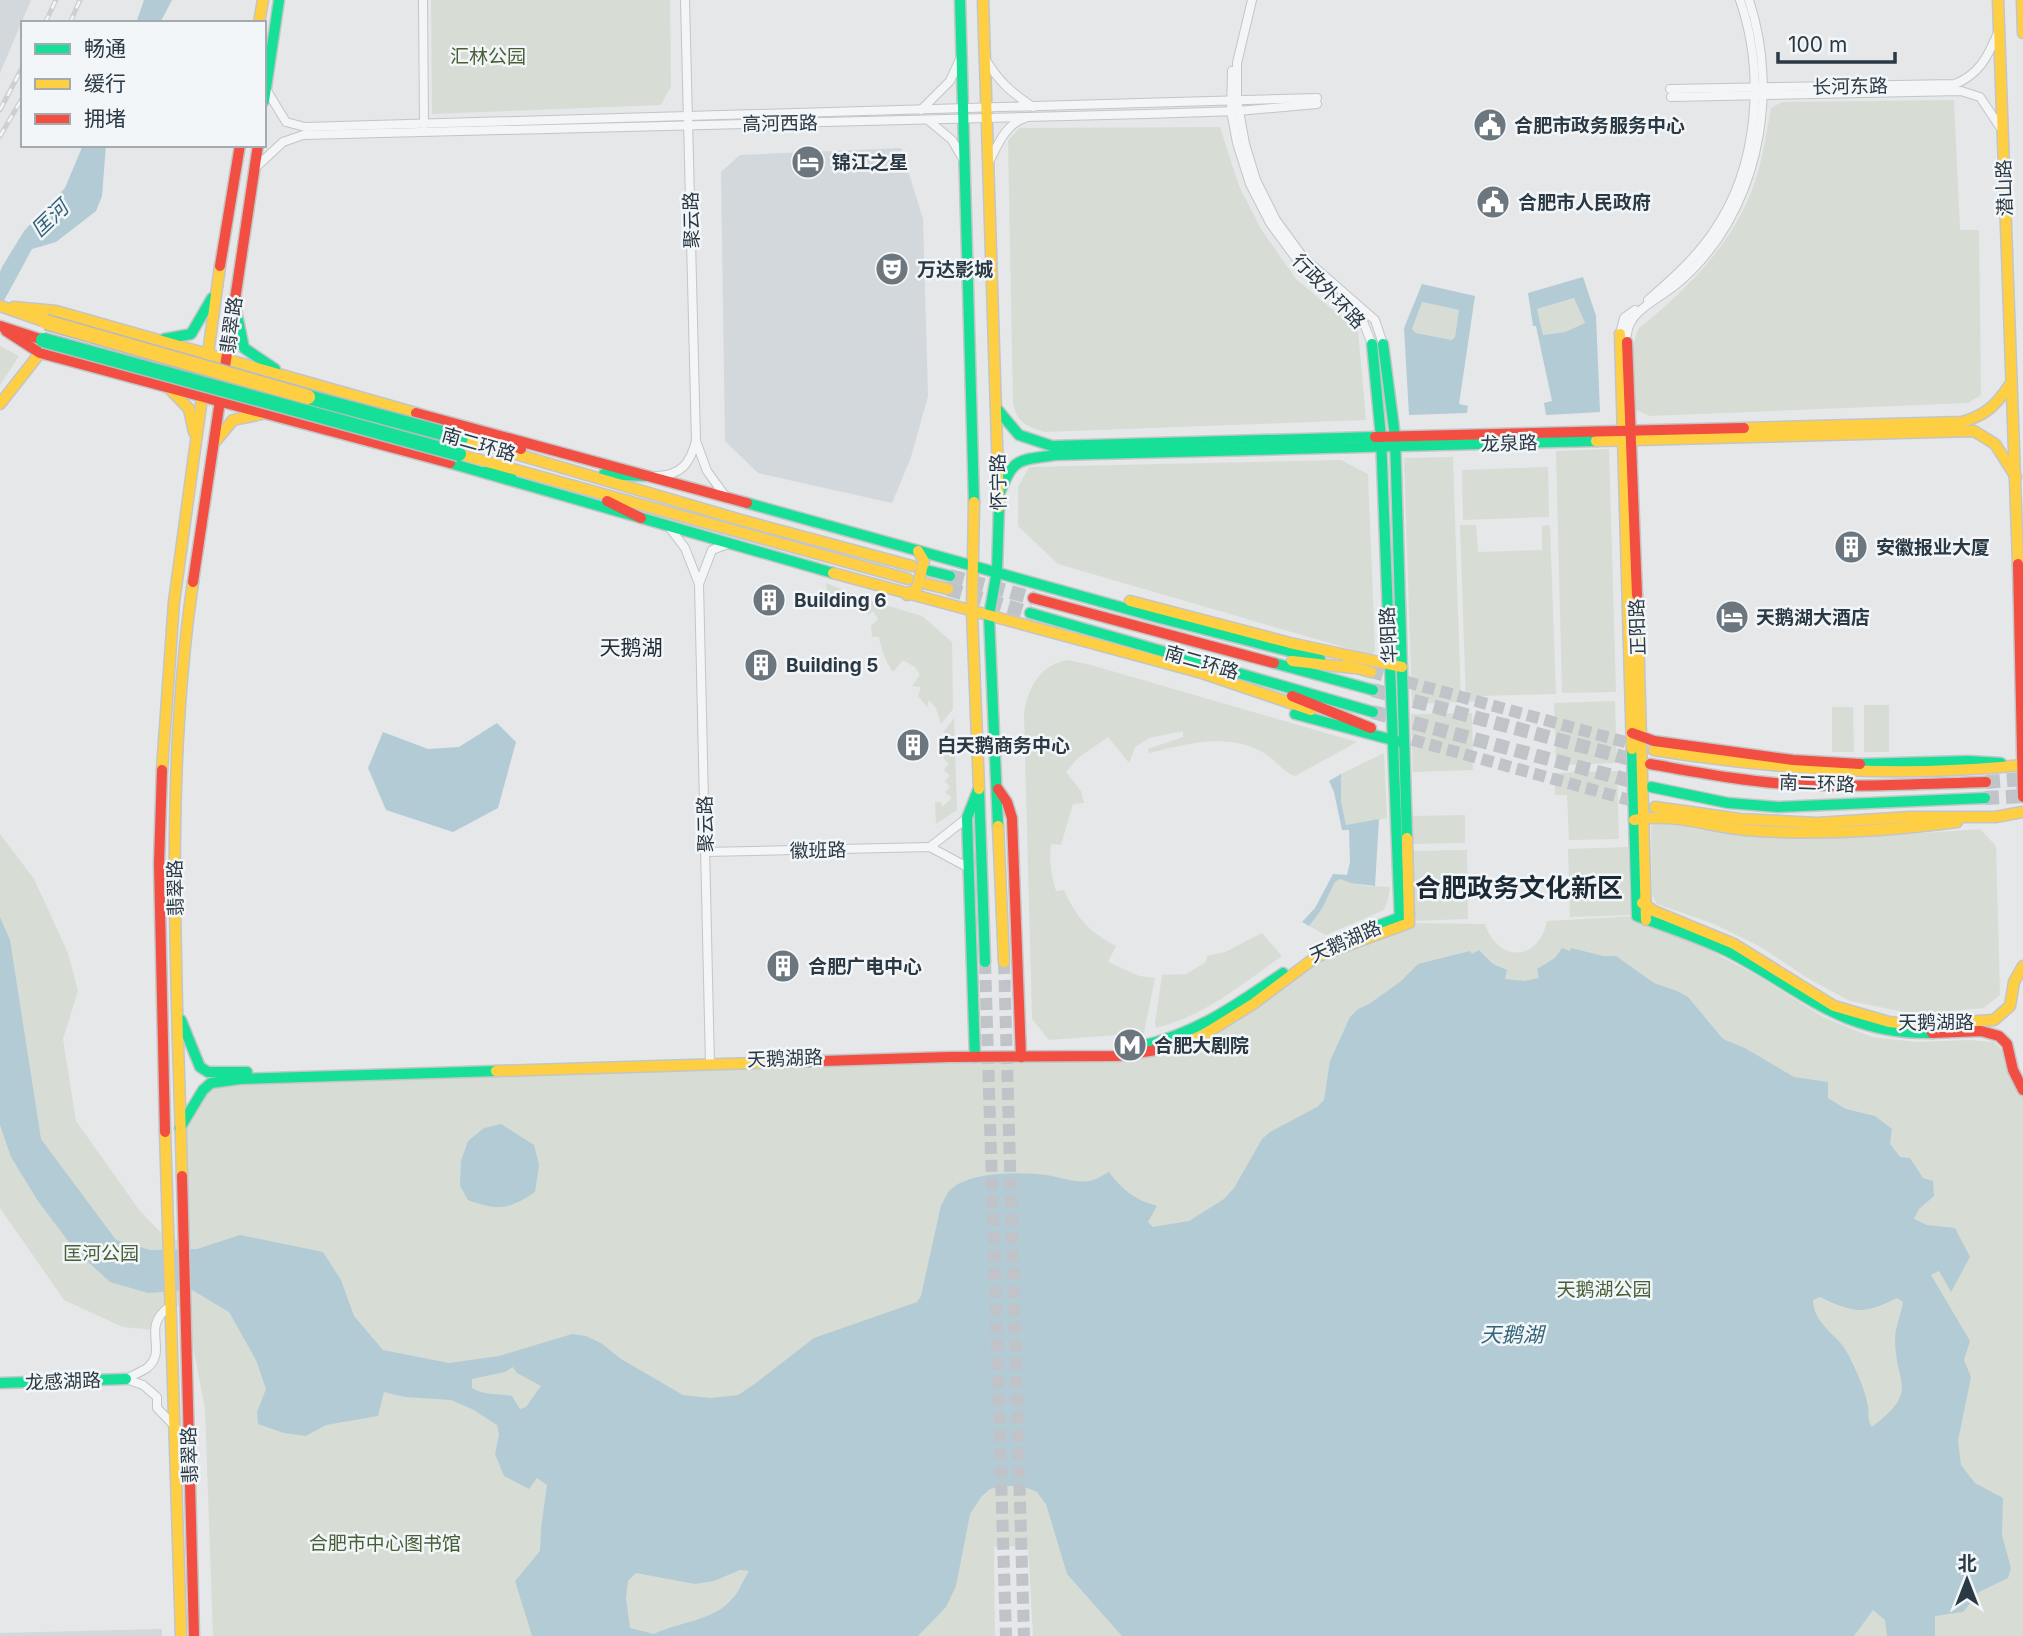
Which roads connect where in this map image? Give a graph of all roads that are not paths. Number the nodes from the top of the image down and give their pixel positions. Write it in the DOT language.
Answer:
graph roads {
  1 [pos="262,0"];
  2 [pos="279,0"];
  3 [pos="423,0"];
  4 [pos="684,0"];
  5 [pos="960,0"];
  6 [pos="983,0"];
  7 [pos="1250,0"];
  8 [pos="1740,0"];
  9 [pos="1749,0"];
  10 [pos="1998,0"];
  11 [pos="2022,0"];
  12 [pos="259,21"];
  13 [pos="2000,29"];
  14 [pos="2023,33"];
  15 [pos="961,57"];
  16 [pos="985,58"];
  17 [pos="266,88"];
  18 [pos="1758,91"];
  19 [pos="1670,93"];
  20 [pos="266,96"];
  21 [pos="1234,101"];
  22 [pos="921,110"];
  23 [pos="1234,111"];
  24 [pos="1032,112"];
  25 [pos="988,113"];
  26 [pos="962,114"];
  27 [pos="928,120"];
  28 [pos="688,121"];
  29 [pos="424,124"];
  30 [pos="2002,131"];
  31 [pos="240,147"];
  32 [pos="258,147"];
  33 [pos="964,160"];
  34 [pos="990,160"];
  35 [pos="255,168"];
  36 [pos="216,292"];
  37 [pos="234,302"];
  38 [pos="1,306"];
  39 [pos="0,326"];
  40 [pos="1623,334"];
  41 [pos="159,340"];
  42 [pos="1377,344"];
  43 [pos="41,347"];
  44 [pos="208,353"];
  45 [pos="226,358"];
  46 [pos="285,375"];
  47 [pos="2011,383"];
  48 [pos="169,388"];
  49 [pos="202,397"];
  50 [pos="220,402"];
  51 [pos="0,404"];
  52 [pos="997,409"];
  53 [pos="264,413"];
  54 [pos="488,433"];
  55 [pos="1627,435"];
  56 [pos="696,440"];
  57 [pos="1388,441"];
  58 [pos="196,442"];
  59 [pos="214,443"];
  60 [pos="485,472"];
  61 [pos="645,476"];
  62 [pos="568,477"];
  63 [pos="2016,477"];
  64 [pos="999,494"];
  65 [pos="728,499"];
  66 [pos="641,518"];
  67 [pos="668,525"];
  68 [pos="732,544"];
  69 [pos="918,551"];
  70 [pos="972,564"];
  71 [pos="997,571"];
  72 [pos="910,572"];
  73 [pos="929,577"];
  74 [pos="1030,581"];
  75 [pos="949,583"];
  76 [pos="699,584"];
  77 [pos="907,595"];
  78 [pos="1033,598"];
  79 [pos="972,612"];
  80 [pos="989,617"];
  81 [pos="1028,619"];
  82 [pos="1249,656"];
  83 [pos="1396,666"];
  84 [pos="1219,667"];
  85 [pos="1353,668"];
  86 [pos="1371,672"];
  87 [pos="1373,691"];
  88 [pos="1373,712"];
  89 [pos="1636,734"];
  90 [pos="1399,742"];
  91 [pos="1682,755"];
  92 [pos="2023,765"];
  93 [pos="1986,782"];
  94 [pos="1812,784"];
  95 [pos="979,787"];
  96 [pos="1651,787"];
  97 [pos="997,788"];
  98 [pos="2023,797"];
  99 [pos="1985,798"];
  100 [pos="1728,803"];
  101 [pos="2023,812"];
  102 [pos="1994,817"];
  103 [pos="967,818"];
  104 [pos="1638,818"];
  105 [pos="930,847"];
  106 [pos="705,852"];
  107 [pos="969,868"];
  108 [pos="1641,910"];
  109 [pos="1405,920"];
  110 [pos="985,962"];
  111 [pos="1004,962"];
  112 [pos="2023,966"];
  113 [pos="177,1000"];
  114 [pos="1021,1054"];
  115 [pos="975,1055"];
  116 [pos="710,1063"];
  117 [pos="2023,1090"];
  118 [pos="180,1128"];
  119 [pos="170,1307"];
  120 [pos="126,1379"];
  121 [pos="0,1383"];
  122 [pos="176,1430"];
  123 [pos="188,1441"];
  124 [pos="181,1636"];
  125 [pos="194,1636"];
  1 -- 12 [label="main road"];
  2 -- 17 [label="main road"];
  3 -- 29 [label="street"];
  4 -- 28 [label="street, 聚云路"];
  5 -- 15 [label="main road, 怀宁路"];
  6 -- 16 [label="main road, 怀宁路"];
  7 -- 21 [label="street, 行政外环路"];
  8 -- 18 [label="street"];
  9 -- 18 [label="street"];
  10 -- 13 [label="main road, 潜山路"];
  11 -- 14 [label="main road"];
  13 -- 18 [label="street, 长河东路"];
  13 -- 30 [label="main road, 潜山路"];
  15 -- 22 [label="street"];
  15 -- 26 [label="main road, 怀宁路"];
  16 -- 24 [label="street"];
  16 -- 25 [label="main road, 怀宁路"];
  18 -- 19 [label="street, 长河东路"];
  18 -- 30 [label="street, 长河东路"];
  18 -- 40 [label="street"];
  20 -- 29 [label="street, 高河西路"];
  21 -- 23 [label="street, 行政外环路"];
  21 -- 23 [label="street, 高河西路"];
  21 -- 24 [label="street, 高河西路"];
  22 -- 26 [label="street, 高河西路"];
  22 -- 28 [label="street, 高河西路"];
  23 -- 24 [label="street, 高河西路"];
  23 -- 42 [label="street, 行政外环路"];
  24 -- 25 [label="street, 高河西路"];
  24 -- 34 [label="street"];
  25 -- 26 [label="street, 高河西路"];
  25 -- 34 [label="main road, 怀宁路"];
  26 -- 27 [label="street, 高河西路"];
  26 -- 33 [label="main road, 怀宁路"];
  27 -- 28 [label="street, 高河西路"];
  27 -- 33 [label="street"];
  28 -- 29 [label="street, 高河西路"];
  28 -- 35 [label="street, 高河西路"];
  28 -- 56 [label="street, 聚云路"];
  30 -- 47 [label="main road, 潜山路"];
  31 -- 36 [label="main road, 翡翠路"];
  32 -- 35 [label="main road, 翡翠路"];
  33 -- 70 [label="main road, 怀宁路"];
  34 -- 52 [label="main road, 怀宁路"];
  35 -- 37 [label="main road, 翡翠路"];
  36 -- 41 [label="main road"];
  36 -- 44 [label="main road, 翡翠路"];
  37 -- 45 [label="main road, 翡翠路"];
  37 -- 46 [label="main road"];
  38 -- 41 [label="main road"];
  38 -- 62 [label="main road, 南二环路, bridge"];
  39 -- 43 [label="main road"];
  40 -- 55 [label="main road, 正阳路"];
  41 -- 44 [label="main road"];
  42 -- 57 [label="main road, 华阳路"];
  43 -- 48 [label="main road"];
  43 -- 51 [label="main road"];
  43 -- 62 [label="main road, 南二环路, bridge"];
  44 -- 45 [label="main road"];
  44 -- 49 [label="main road, 翡翠路"];
  45 -- 46 [label="main road"];
  45 -- 50 [label="main road, 翡翠路"];
  46 -- 54 [label="main road"];
  47 -- 55 [label="main road, 龙泉路"];
  47 -- 63 [label="main road, 潜山路"];
  48 -- 49 [label="main road"];
  48 -- 58 [label="main road"];
  49 -- 50 [label="main road"];
  49 -- 58 [label="main road, 翡翠路"];
  50 -- 53 [label="main road"];
  50 -- 59 [label="main road, 翡翠路"];
  52 -- 57 [label="main road, 龙泉路"];
  52 -- 64 [label="main road, 怀宁路"];
  53 -- 59 [label="main road"];
  53 -- 60 [label="main road"];
  54 -- 61 [label="main road"];
  54 -- 62 [label="main road"];
  55 -- 57 [label="main road, 龙泉路"];
  55 -- 63 [label="main road, 龙泉路"];
  55 -- 89 [label="main road, 正阳路"];
  56 -- 61 [label="street"];
  56 -- 65 [label="street"];
  57 -- 64 [label="main road, 龙泉路"];
  57 -- 83 [label="main road, 华阳路"];
  58 -- 119 [label="main road, 翡翠路"];
  59 -- 113 [label="main road, 翡翠路"];
  60 -- 62 [label="main road"];
  60 -- 66 [label="main road"];
  61 -- 62 [label="main road"];
  61 -- 65 [label="main road"];
  62 -- 66 [label="main road"];
  62 -- 72 [label="main road, 南二环路"];
  63 -- 92 [label="main road, 潜山路"];
  64 -- 71 [label="main road, 怀宁路"];
  65 -- 69 [label="main road"];
  66 -- 67 [label="main road"];
  67 -- 68 [label="main road"];
  67 -- 76 [label="street, 聚云路"];
  68 -- 76 [label="street, 聚云路"];
  68 -- 77 [label="main road"];
  69 -- 70 [label="main road"];
  69 -- 77 [label="main road"];
  70 -- 71 [label="main road"];
  70 -- 79 [label="main road, 怀宁路"];
  71 -- 74 [label="main road"];
  71 -- 80 [label="main road, 怀宁路"];
  73 -- 75 [label="main road"];
  74 -- 83 [label="main road"];
  74 -- 85 [label="main road"];
  76 -- 106 [label="street, 聚云路"];
  77 -- 79 [label="main road"];
  78 -- 82 [label="main road, 南二环路"];
  79 -- 80 [label="main road"];
  79 -- 95 [label="main road, 怀宁路"];
  80 -- 81 [label="main road"];
  80 -- 97 [label="main road, 怀宁路"];
  81 -- 84 [label="main road, 南二环路"];
  81 -- 84 [label="main road"];
  81 -- 90 [label="main road"];
  82 -- 85 [label="main road"];
  82 -- 87 [label="main road, 南二环路"];
  83 -- 90 [label="main road, 华阳路"];
  84 -- 88 [label="main road, 南二环路"];
  85 -- 86 [label="main road"];
  89 -- 92 [label="main road"];
  89 -- 104 [label="main road, 正阳路"];
  90 -- 109 [label="main road, 华阳路"];
  91 -- 92 [label="main road"];
  91 -- 94 [label="main road"];
  91 -- 94 [label="main road, 南二环路"];
  92 -- 98 [label="main road, 潜山路"];
  93 -- 94 [label="main road, 南二环路"];
  95 -- 103 [label="main road"];
  95 -- 110 [label="main road, 怀宁路"];
  96 -- 100 [label="main road, 南二环路"];
  97 -- 111 [label="main road, 怀宁路"];
  97 -- 114 [label="main road"];
  99 -- 100 [label="main road, 南二环路"];
  100 -- 102 [label="main road"];
  101 -- 102 [label="main road"];
  102 -- 104 [label="main road"];
  103 -- 105 [label="street"];
  103 -- 107 [label="main road"];
  104 -- 108 [label="main road, 正阳路"];
  105 -- 106 [label="street, 徽班路"];
  105 -- 107 [label="street, 徽班路"];
  106 -- 116 [label="street, 聚云路"];
  107 -- 115 [label="main road"];
  108 -- 112 [label="main road, 天鹅湖路"];
  108 -- 117 [label="main road, 天鹅湖路"];
  109 -- 114 [label="main road, 天鹅湖路"];
  113 -- 116 [label="main road, 天鹅湖路"];
  113 -- 118 [label="main road, 翡翠路"];
  114 -- 115 [label="main road, 天鹅湖路"];
  115 -- 116 [label="main road, 天鹅湖路"];
  116 -- 118 [label="main road, 天鹅湖路"];
  118 -- 123 [label="main road, 翡翠路"];
  119 -- 120 [label="street"];
  119 -- 122 [label="main road, 翡翠路"];
  120 -- 121 [label="main road, 龙感湖路"];
  120 -- 122 [label="street"];
  122 -- 123 [label="street"];
  122 -- 124 [label="main road, 翡翠路"];
  123 -- 125 [label="main road, 翡翠路"];
}
